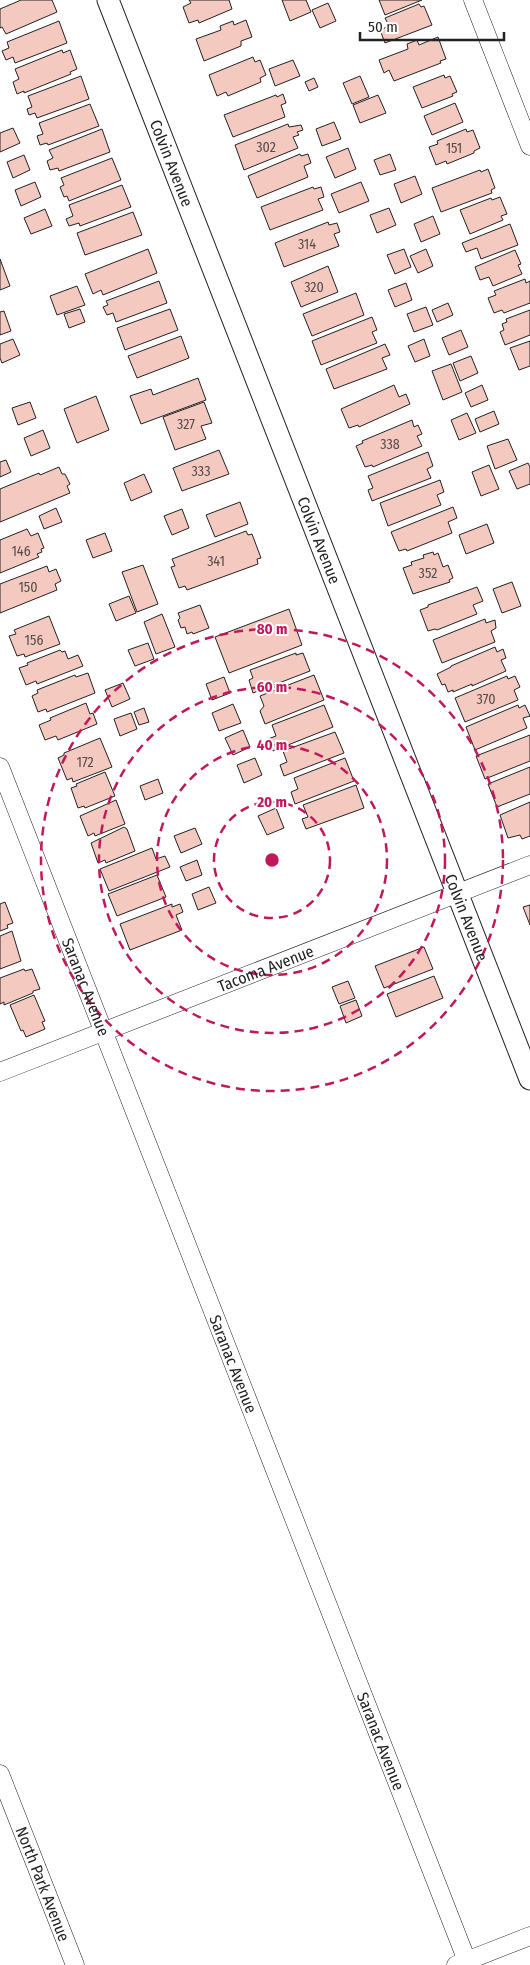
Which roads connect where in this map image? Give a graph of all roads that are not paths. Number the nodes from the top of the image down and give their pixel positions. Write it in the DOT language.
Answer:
graph roads {
  1 [pos="108,0"];
  2 [pos="473,0"];
  3 [pos="530,146"];
  4 [pos="0,767"];
  5 [pos="530,865"];
  6 [pos="458,894"];
  7 [pos="103,1032"];
  8 [pos="0,1072"];
  9 [pos="530,1079"];
  10 [pos="0,1774"];
  11 [pos="530,1936"];
  12 [pos="461,1963"];
  13 [pos="75,1965"];
  1 -- 6 [label="street, Colvin Avenue"];
  2 -- 3 [label="street"];
  4 -- 7 [label="street, Saranac Avenue"];
  5 -- 6 [label="street, Tacoma Avenue"];
  6 -- 7 [label="street, Tacoma Avenue"];
  6 -- 9 [label="street, Colvin Avenue"];
  7 -- 8 [label="street, Tacoma Avenue"];
  7 -- 12 [label="street, Saranac Avenue"];
  10 -- 13 [label="street, North Park Avenue"];
  11 -- 12 [label="street"];
}
